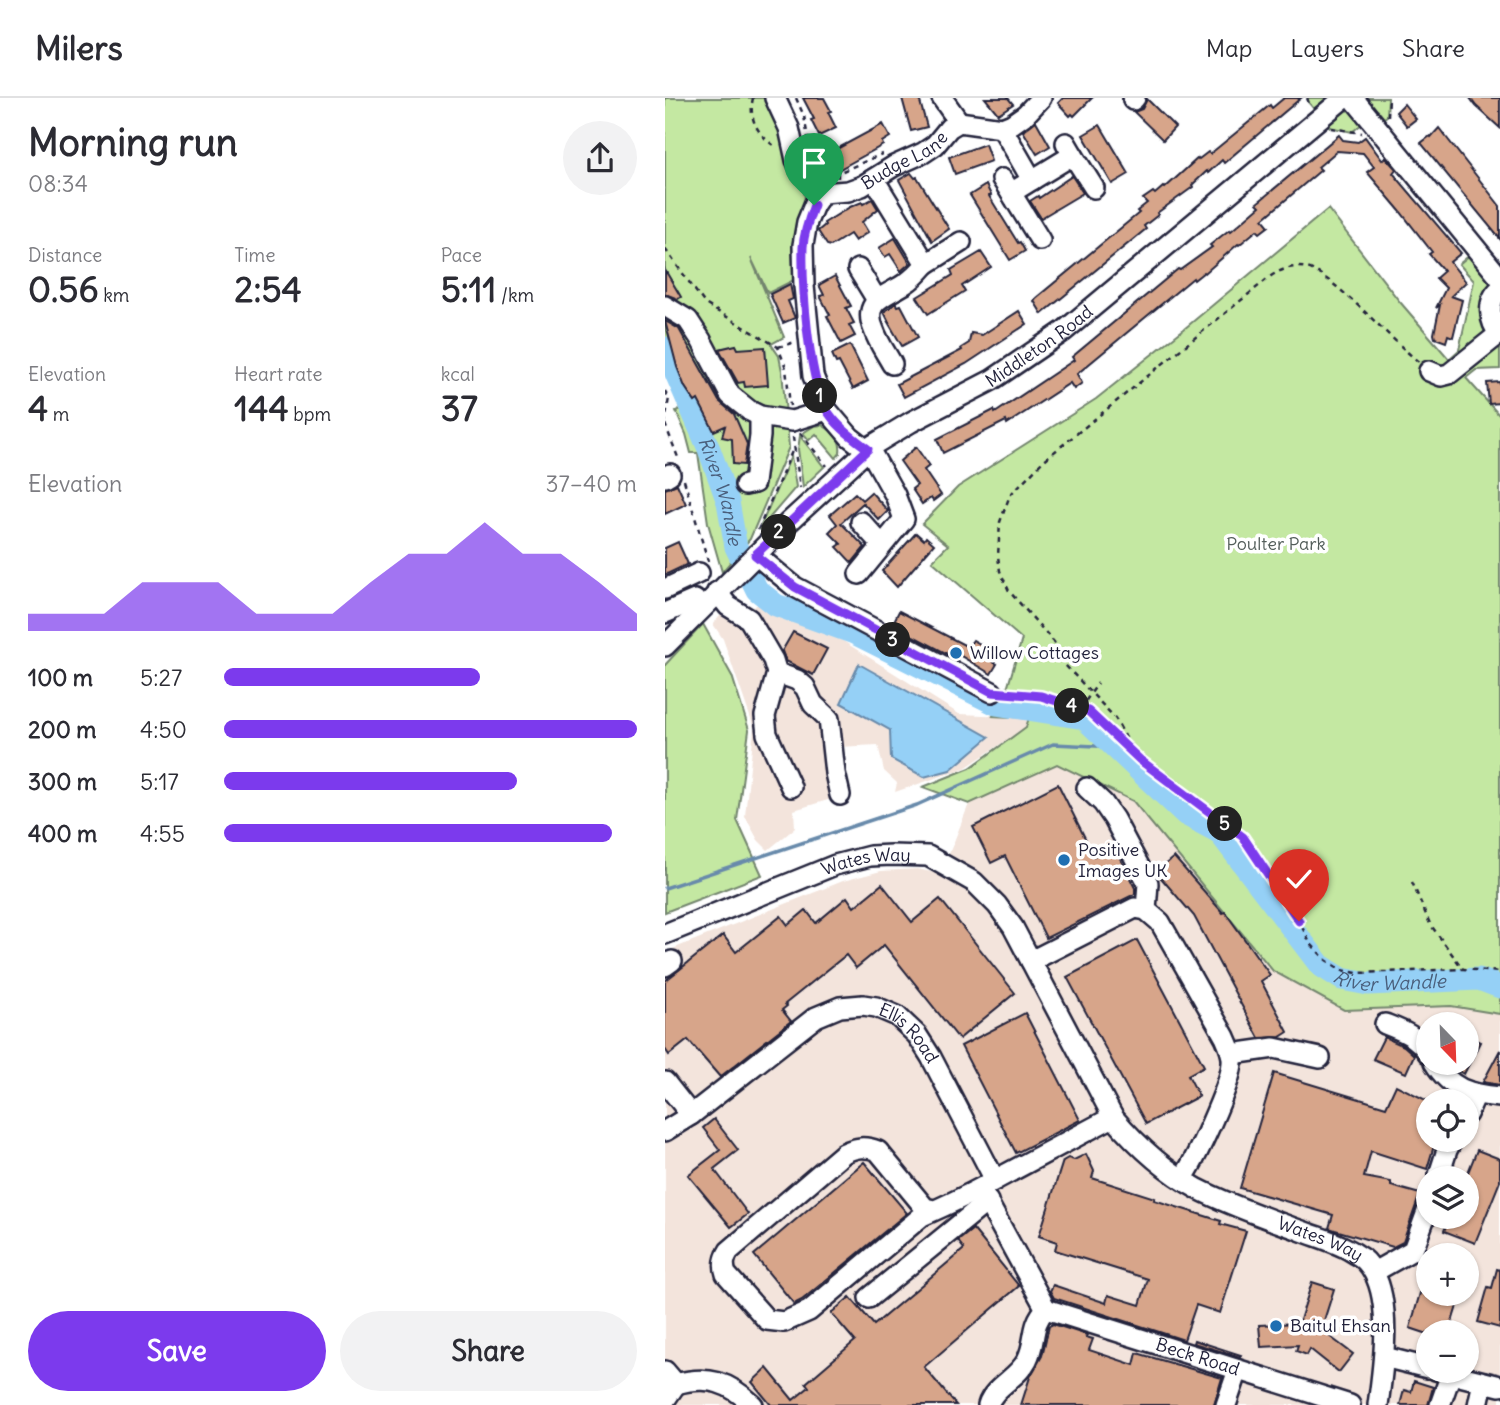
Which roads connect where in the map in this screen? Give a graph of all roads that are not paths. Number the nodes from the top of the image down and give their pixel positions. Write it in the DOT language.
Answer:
graph roads {
  1 [pos="775,98"];
  2 [pos="942,98"];
  3 [pos="1041,98"];
  4 [pos="1344,98"];
  5 [pos="1353,98"];
  6 [pos="960,122"];
  7 [pos="1002,128"];
  8 [pos="874,179"];
  9 [pos="1032,180"];
  10 [pos="1094,188"];
  11 [pos="822,193"];
  12 [pos="1040,240"];
  13 [pos="961,242"];
  14 [pos="926,264"];
  15 [pos="858,269"];
  16 [pos="1500,278"];
  17 [pos="1500,289"];
  18 [pos="877,299"];
  19 [pos="665,306"];
  20 [pos="1499,335"];
  21 [pos="892,364"];
  22 [pos="1429,371"];
  23 [pos="827,410"];
  24 [pos="760,416"];
  25 [pos="868,449"];
  26 [pos="745,485"];
  27 [pos="861,522"];
  28 [pos="882,545"];
  29 [pos="756,546"];
  30 [pos="704,569"];
  31 [pos="859,574"];
  32 [pos="722,587"];
  33 [pos="665,589"];
  34 [pos="695,600"];
  35 [pos="665,613"];
  36 [pos="665,646"];
  37 [pos="777,673"];
  38 [pos="992,692"];
  39 [pos="791,787"];
  40 [pos="1087,789"];
  41 [pos="840,795"];
  42 [pos="1146,910"];
  43 [pos="665,934"];
  44 [pos="1031,961"];
  45 [pos="1385,1024"];
  46 [pos="1416,1038"];
  47 [pos="1232,1054"];
  48 [pos="1320,1058"];
  49 [pos="1442,1075"];
  50 [pos="665,1082"];
  51 [pos="1463,1089"];
  52 [pos="1479,1094"];
  53 [pos="1500,1097"];
  54 [pos="691,1115"];
  55 [pos="1113,1117"];
  56 [pos="665,1131"];
  57 [pos="1182,1180"];
  58 [pos="988,1190"];
  59 [pos="934,1210"];
  60 [pos="1421,1229"];
  61 [pos="1374,1272"];
  62 [pos="869,1298"];
  63 [pos="1046,1309"];
  64 [pos="1384,1357"];
  65 [pos="1416,1365"];
  66 [pos="1238,1370"];
  67 [pos="1442,1383"];
  68 [pos="1492,1384"];
  69 [pos="669,1385"];
  70 [pos="753,1405"];
  71 [pos="989,1405"];
  72 [pos="1226,1405"];
  73 [pos="1350,1405"];
  74 [pos="1378,1405"];
  75 [pos="1440,1405"];
  76 [pos="1478,1405"];
  77 [pos="1489,1405"];
  1 -- 11 [label="street"];
  2 -- 6 [label="street"];
  3 -- 7 [label="street"];
  4 -- 25 [label="street, Middleton Road"];
  5 -- 16 [label="street"];
  6 -- 7 [label="street, Budge Lane"];
  6 -- 8 [label="street, Budge Lane"];
  7 -- 9 [label="street"];
  8 -- 11 [label="street, Budge Lane"];
  8 -- 14 [label="street"];
  9 -- 10 [label="street"];
  9 -- 12 [label="street"];
  11 -- 23 [label="street"];
  13 -- 14 [label="street"];
  14 -- 18 [label="street"];
  15 -- 18 [label="street"];
  17 -- 20 [label="street"];
  18 -- 21 [label="street"];
  19 -- 24 [label="street"];
  20 -- 22 [label="street"];
  23 -- 24 [label="street"];
  23 -- 25 [label="street"];
  24 -- 26 [label="street"];
  25 -- 28 [label="street"];
  25 -- 29 [label="street, Middleton Road"];
  27 -- 28 [label="street"];
  28 -- 31 [label="street"];
  29 -- 32 [label="street, Middleton Road"];
  29 -- 38 [label="street"];
  30 -- 33 [label="street"];
  32 -- 36 [label="street, Middleton Road"];
  32 -- 37 [label="street"];
  34 -- 35 [label="street"];
  37 -- 39 [label="street"];
  37 -- 41 [label="street"];
  40 -- 42 [label="street"];
  42 -- 44 [label="street"];
  42 -- 47 [label="street"];
  43 -- 44 [label="street, Wates Way"];
  44 -- 55 [label="street, Wates Way"];
  45 -- 46 [label="street"];
  47 -- 48 [label="street"];
  47 -- 57 [label="street"];
  49 -- 51 [label="street"];
  50 -- 54 [label="street"];
  52 -- 53 [label="street"];
  54 -- 56 [label="street, Ellis Road"];
  54 -- 58 [label="street, Ellis Road"];
  55 -- 57 [label="street, Wates Way"];
  55 -- 58 [label="street"];
  57 -- 61 [label="street, Wates Way"];
  58 -- 59 [label="street"];
  58 -- 62 [label="street"];
  58 -- 63 [label="street, Ellis Road"];
  59 -- 59 [label="street"];
  60 -- 61 [label="street"];
  61 -- 64 [label="street, Wates Way"];
  63 -- 66 [label="street, Beck Road"];
  63 -- 71 [label="street"];
  64 -- 65 [label="street"];
  64 -- 74 [label="street, Wates Way"];
  66 -- 72 [label="street"];
  66 -- 73 [label="street, Beck Road"];
  67 -- 75 [label="street"];
  68 -- 76 [label="street"];
  68 -- 77 [label="street"];
  69 -- 70 [label="street"];
}
